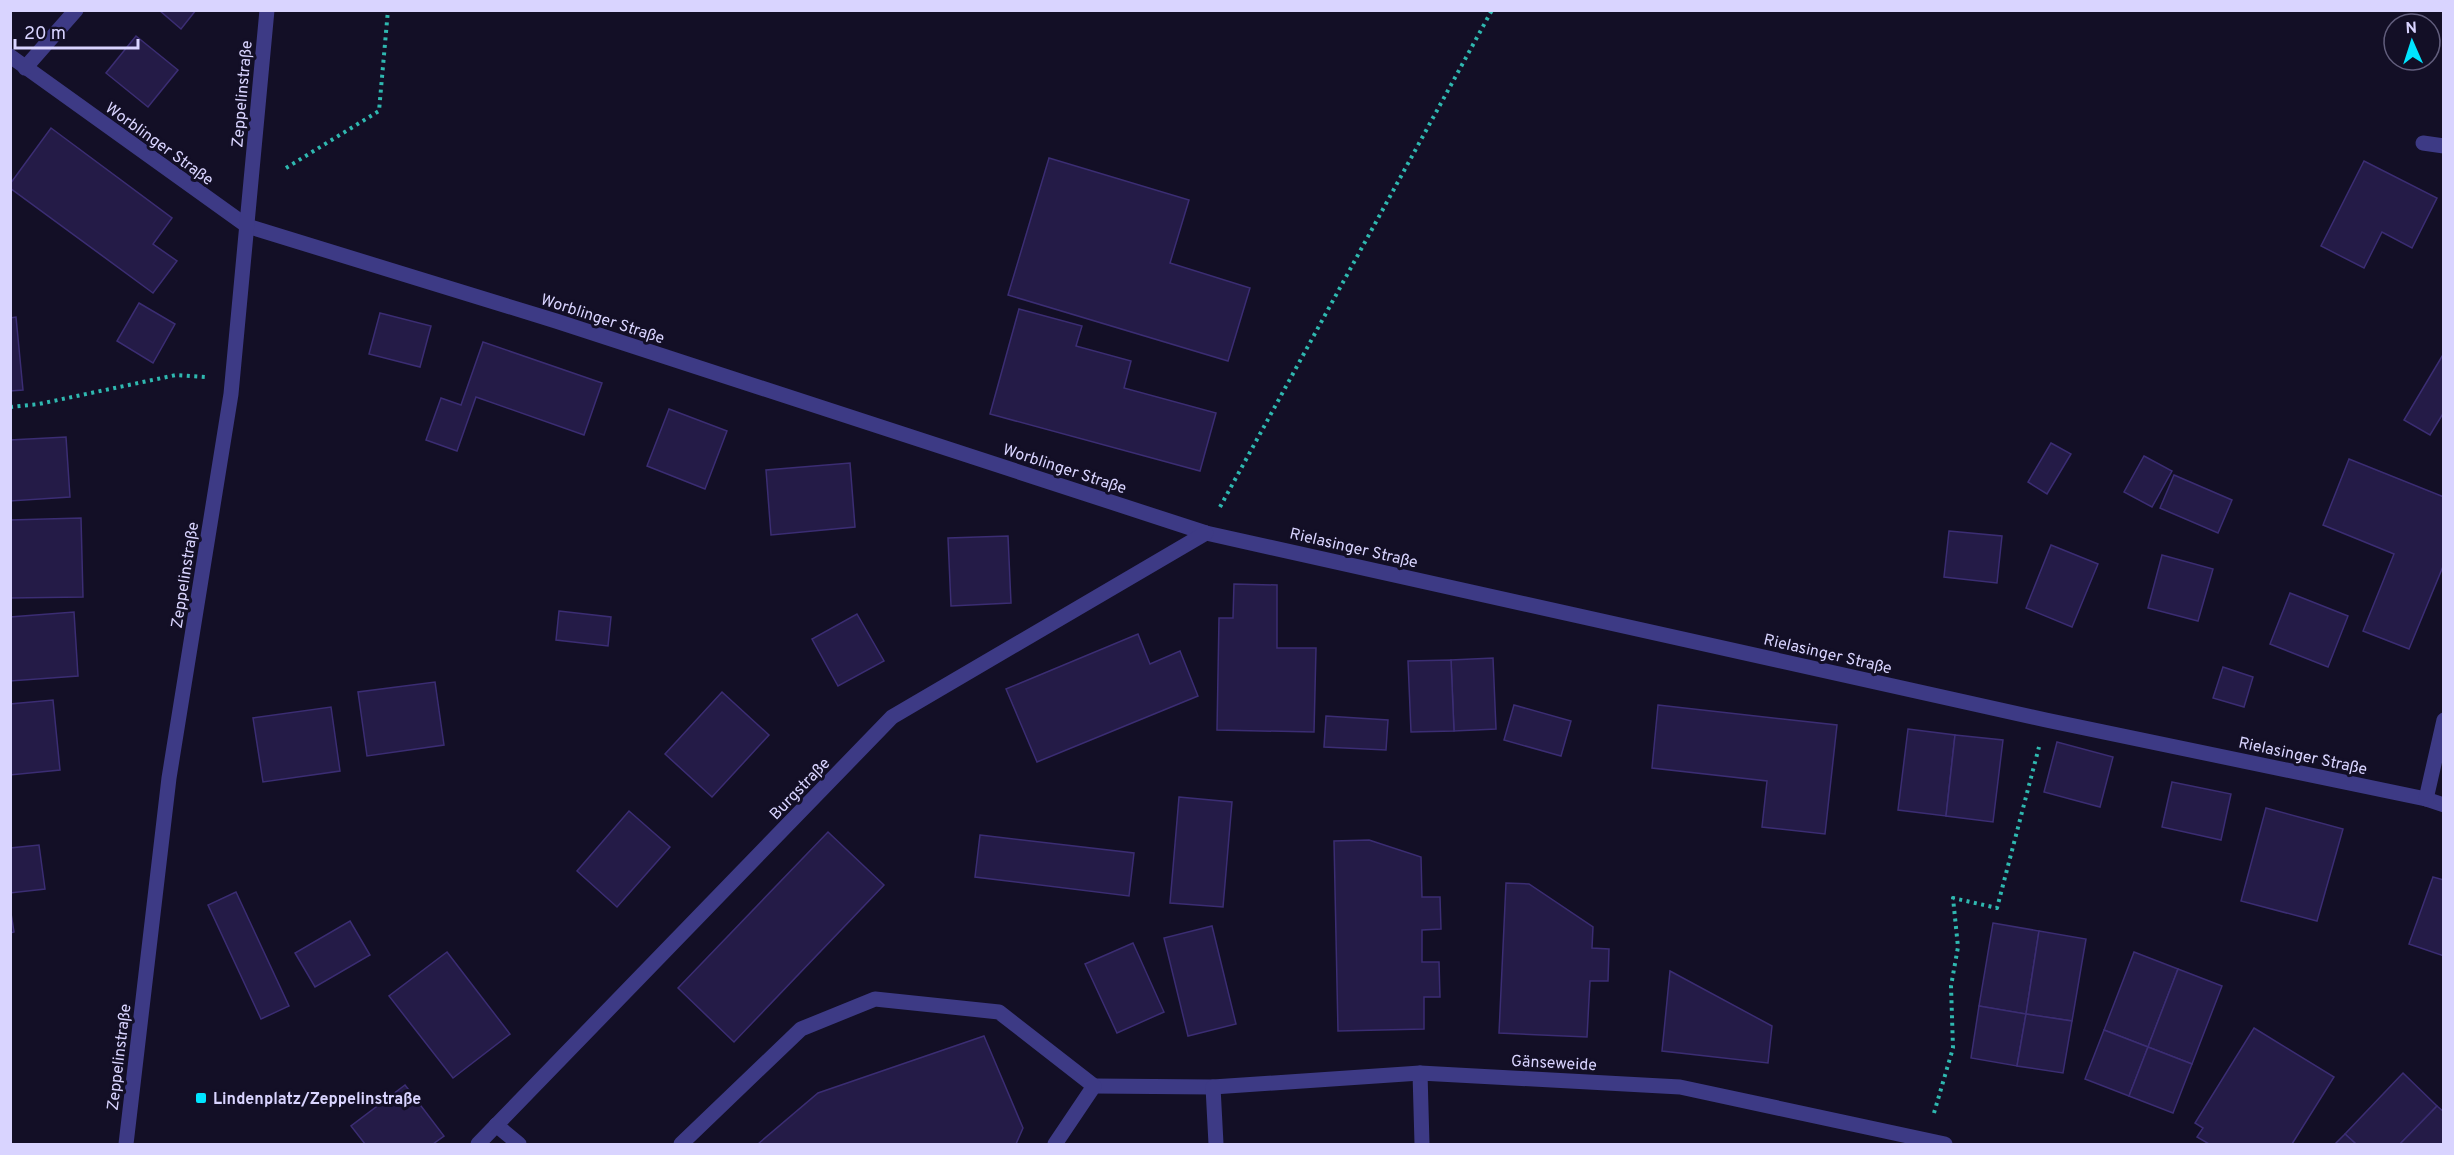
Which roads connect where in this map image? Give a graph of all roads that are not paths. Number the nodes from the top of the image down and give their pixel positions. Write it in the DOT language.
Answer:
graph roads {
  1 [pos="76,10"];
  2 [pos="267,10"];
  3 [pos="10,56"];
  4 [pos="25,68"];
  5 [pos="2423,142"];
  6 [pos="2444,146"];
  7 [pos="247,226"];
  8 [pos="1206,533"];
  9 [pos="2444,720"];
  10 [pos="2426,799"];
  11 [pos="2444,805"];
  12 [pos="1420,1073"];
  13 [pos="1094,1086"];
  14 [pos="1213,1087"];
  15 [pos="496,1125"];
  16 [pos="126,1144"];
  17 [pos="478,1144"];
  18 [pos="519,1144"];
  19 [pos="681,1144"];
  20 [pos="1055,1144"];
  21 [pos="1216,1144"];
  22 [pos="1422,1144"];
  23 [pos="1945,1144"];
  1 -- 4 [label="street"];
  2 -- 7 [label="street, Zeppelinstraße"];
  3 -- 4 [label="street, Worblinger Straße"];
  4 -- 7 [label="street, Worblinger Straße"];
  5 -- 6 [label="street"];
  7 -- 8 [label="street, Worblinger Straße"];
  7 -- 16 [label="street, Zeppelinstraße"];
  8 -- 10 [label="street, Rielasinger Straße"];
  8 -- 15 [label="street, Burgstraße"];
  9 -- 10 [label="street"];
  10 -- 11 [label="street, Rielasinger Straße"];
  12 -- 14 [label="street, Gänseweide"];
  12 -- 22 [label="street"];
  12 -- 23 [label="street, Gänseweide"];
  13 -- 14 [label="street, Gänseweide"];
  13 -- 19 [label="street"];
  13 -- 20 [label="street"];
  14 -- 21 [label="street"];
  15 -- 17 [label="street, Burgstraße"];
  15 -- 18 [label="street"];
}
